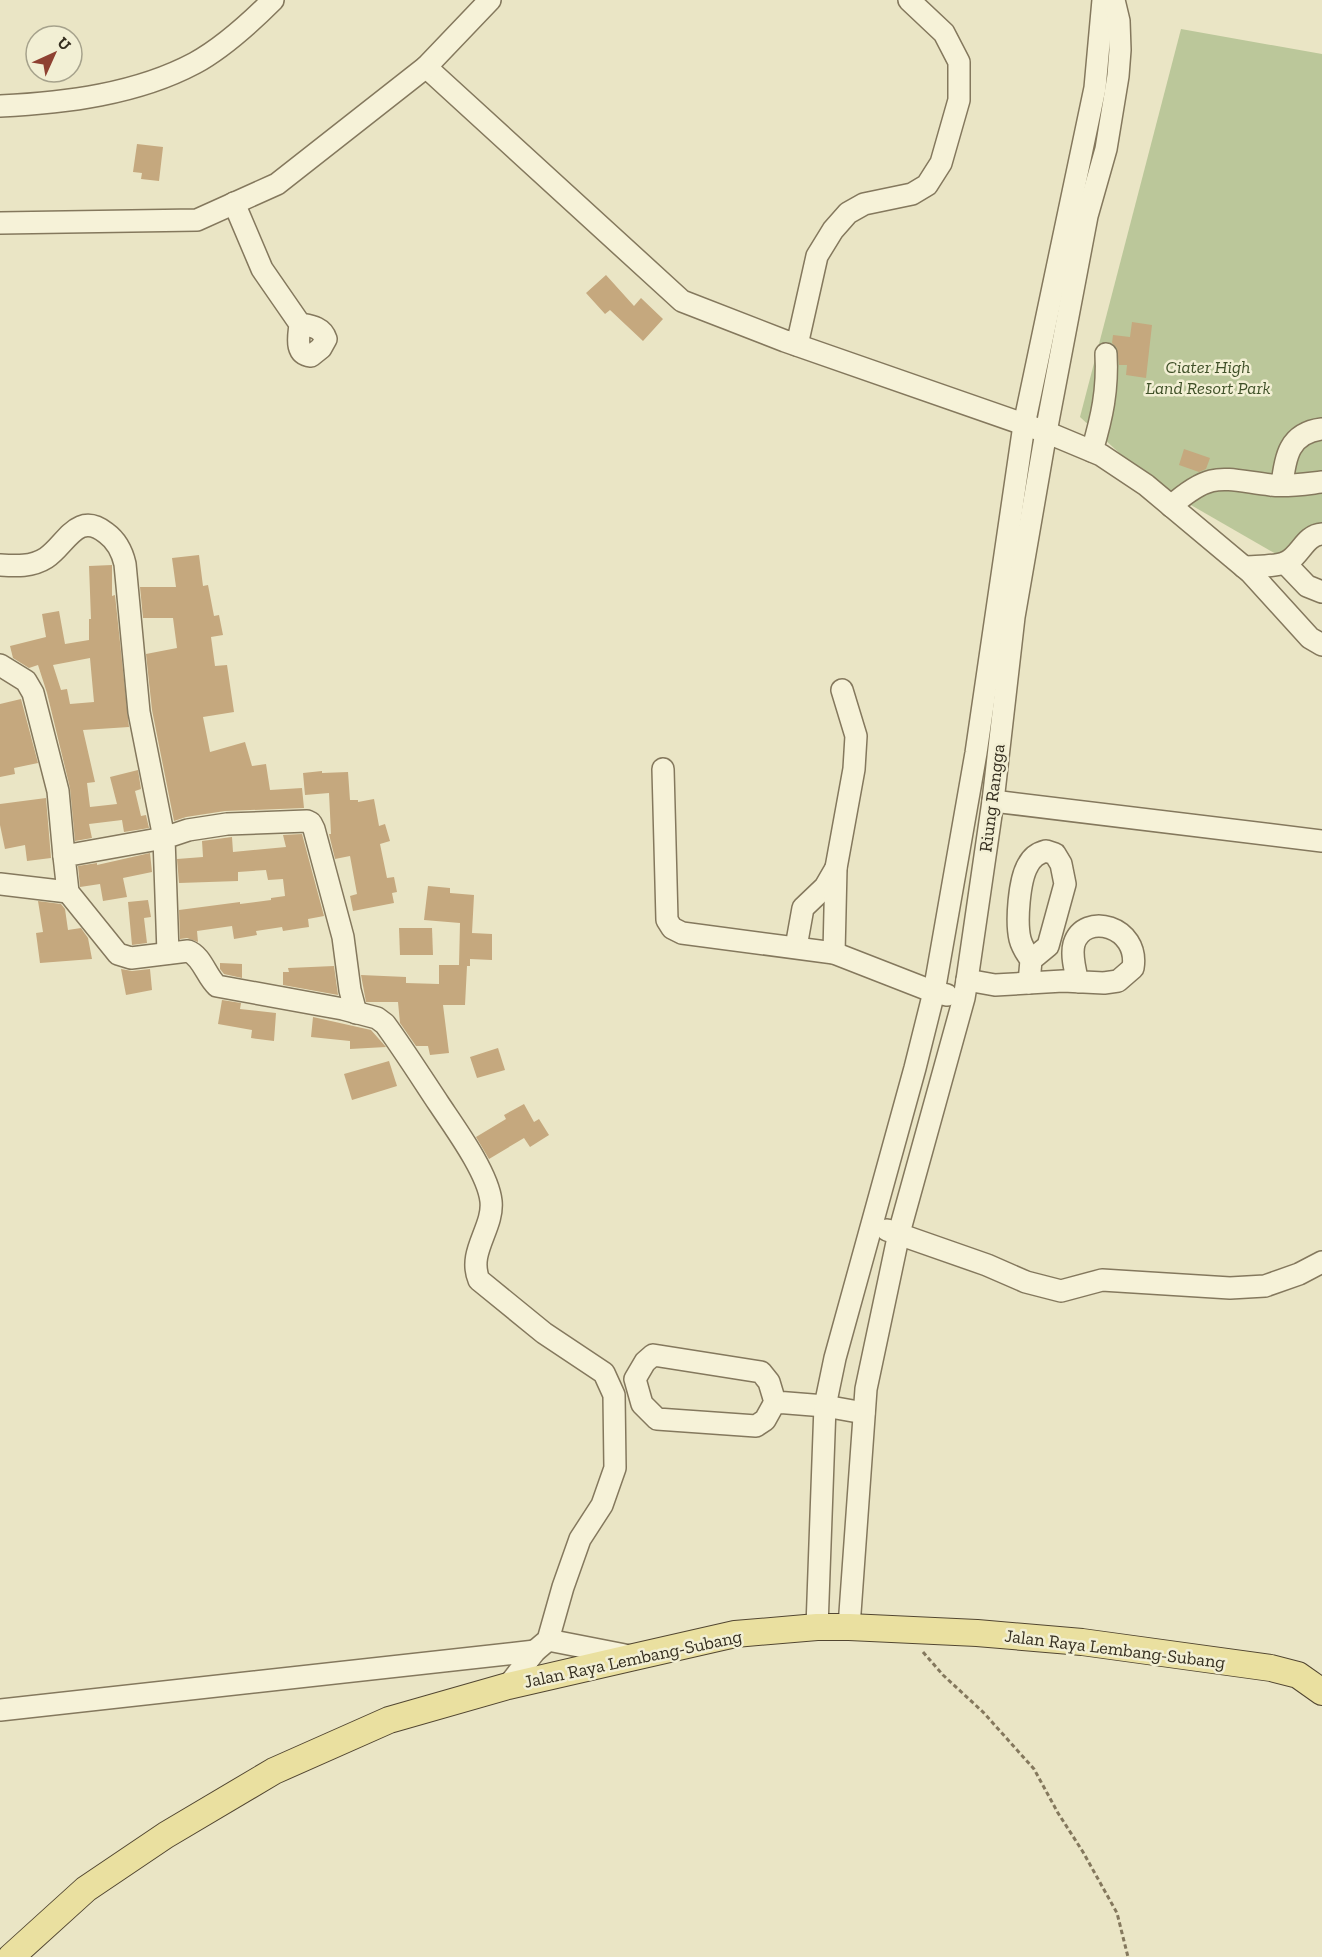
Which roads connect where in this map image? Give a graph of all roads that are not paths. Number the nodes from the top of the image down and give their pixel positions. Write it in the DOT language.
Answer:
graph roads {
  1 [pos="273,0"];
  2 [pos="490,0"];
  3 [pos="909,0"];
  4 [pos="1104,0"];
  5 [pos="1114,0"];
  6 [pos="426,67"];
  7 [pos="0,106"];
  8 [pos="234,203"];
  9 [pos="0,223"];
  10 [pos="300,324"];
  11 [pos="796,345"];
  12 [pos="1106,354"];
  13 [pos="1024,425"];
  14 [pos="1322,429"];
  15 [pos="1046,432"];
  16 [pos="1092,451"];
  17 [pos="1322,482"];
  18 [pos="1282,485"];
  19 [pos="1172,506"];
  20 [pos="1322,534"];
  21 [pos="1285,563"];
  22 [pos="0,565"];
  23 [pos="1244,567"];
  24 [pos="1322,592"];
  25 [pos="1322,645"];
  26 [pos="0,665"];
  27 [pos="842,690"];
  28 [pos="663,769"];
  29 [pos="993,801"];
  30 [pos="164,838"];
  31 [pos="1322,842"];
  32 [pos="64,856"];
  33 [pos="836,868"];
  34 [pos="0,884"];
  35 [pos="68,892"];
  36 [pos="796,946"];
  37 [pos="168,953"];
  38 [pos="834,953"];
  39 [pos="1031,960"];
  40 [pos="1078,982"];
  41 [pos="1029,983"];
  42 [pos="966,989"];
  43 [pos="934,992"];
  44 [pos="356,1013"];
  45 [pos="870,1226"];
  46 [pos="899,1233"];
  47 [pos="1322,1262"];
  48 [pos="604,1373"];
  49 [pos="635,1379"];
  50 [pos="776,1402"];
  51 [pos="825,1406"];
  52 [pos="864,1413"];
  53 [pos="817,1627"];
  54 [pos="849,1627"];
  55 [pos="542,1646"];
  56 [pos="634,1657"];
  57 [pos="508,1686"];
  58 [pos="1322,1692"];
  59 [pos="0,1710"];
  60 [pos="11,1957"];
  1 -- 7 [label="street"];
  2 -- 6 [label="street"];
  3 -- 11 [label="street"];
  4 -- 13 [label="street"];
  5 -- 15 [label="street, Riung Rangga"];
  6 -- 8 [label="street"];
  6 -- 11 [label="street"];
  8 -- 9 [label="street"];
  8 -- 10 [label="street"];
  11 -- 13 [label="street"];
  12 -- 16 [label="street"];
  13 -- 15 [label="street"];
  13 -- 43 [label="street"];
  14 -- 18 [label="street"];
  15 -- 16 [label="street"];
  15 -- 29 [label="street, Riung Rangga"];
  16 -- 19 [label="street"];
  17 -- 18 [label="street"];
  18 -- 19 [label="street"];
  19 -- 23 [label="street"];
  20 -- 21 [label="street"];
  21 -- 23 [label="street"];
  21 -- 24 [label="street"];
  22 -- 30 [label="street"];
  23 -- 25 [label="street"];
  26 -- 32 [label="street"];
  27 -- 33 [label="street"];
  28 -- 36 [label="street"];
  29 -- 31 [label="street"];
  29 -- 42 [label="street, Riung Rangga"];
  30 -- 32 [label="street"];
  30 -- 37 [label="street"];
  30 -- 44 [label="street"];
  32 -- 35 [label="street"];
  33 -- 36 [label="street"];
  33 -- 38 [label="street"];
  34 -- 35 [label="street"];
  35 -- 37 [label="street"];
  36 -- 38 [label="street"];
  37 -- 44 [label="street"];
  38 -- 43 [label="street"];
  39 -- 41 [label="street"];
  40 -- 41 [label="street"];
  41 -- 42 [label="street"];
  42 -- 43 [label="street"];
  42 -- 46 [label="street, Riung Rangga"];
  43 -- 45 [label="street"];
  44 -- 48 [label="street"];
  45 -- 46 [label="street"];
  45 -- 51 [label="street"];
  46 -- 47 [label="street"];
  46 -- 52 [label="street, Riung Rangga"];
  48 -- 49 [label="street"];
  48 -- 55 [label="street"];
  49 -- 50 [label="street"];
  49 -- 50 [label="street"];
  50 -- 51 [label="street"];
  51 -- 52 [label="street"];
  51 -- 53 [label="street"];
  52 -- 54 [label="street, Riung Rangga"];
  53 -- 54 [label="main road, Jalan Raya Lembang-Subang"];
  53 -- 56 [label="main road, Jalan Raya Lembang-Subang"];
  54 -- 58 [label="main road, Jalan Raya Lembang-Subang"];
  55 -- 56 [label="street"];
  55 -- 57 [label="street"];
  55 -- 59 [label="street"];
  56 -- 57 [label="main road, Jalan Raya Lembang-Subang"];
  57 -- 60 [label="main road, Jalan Raya Lembang-Subang"];
}
